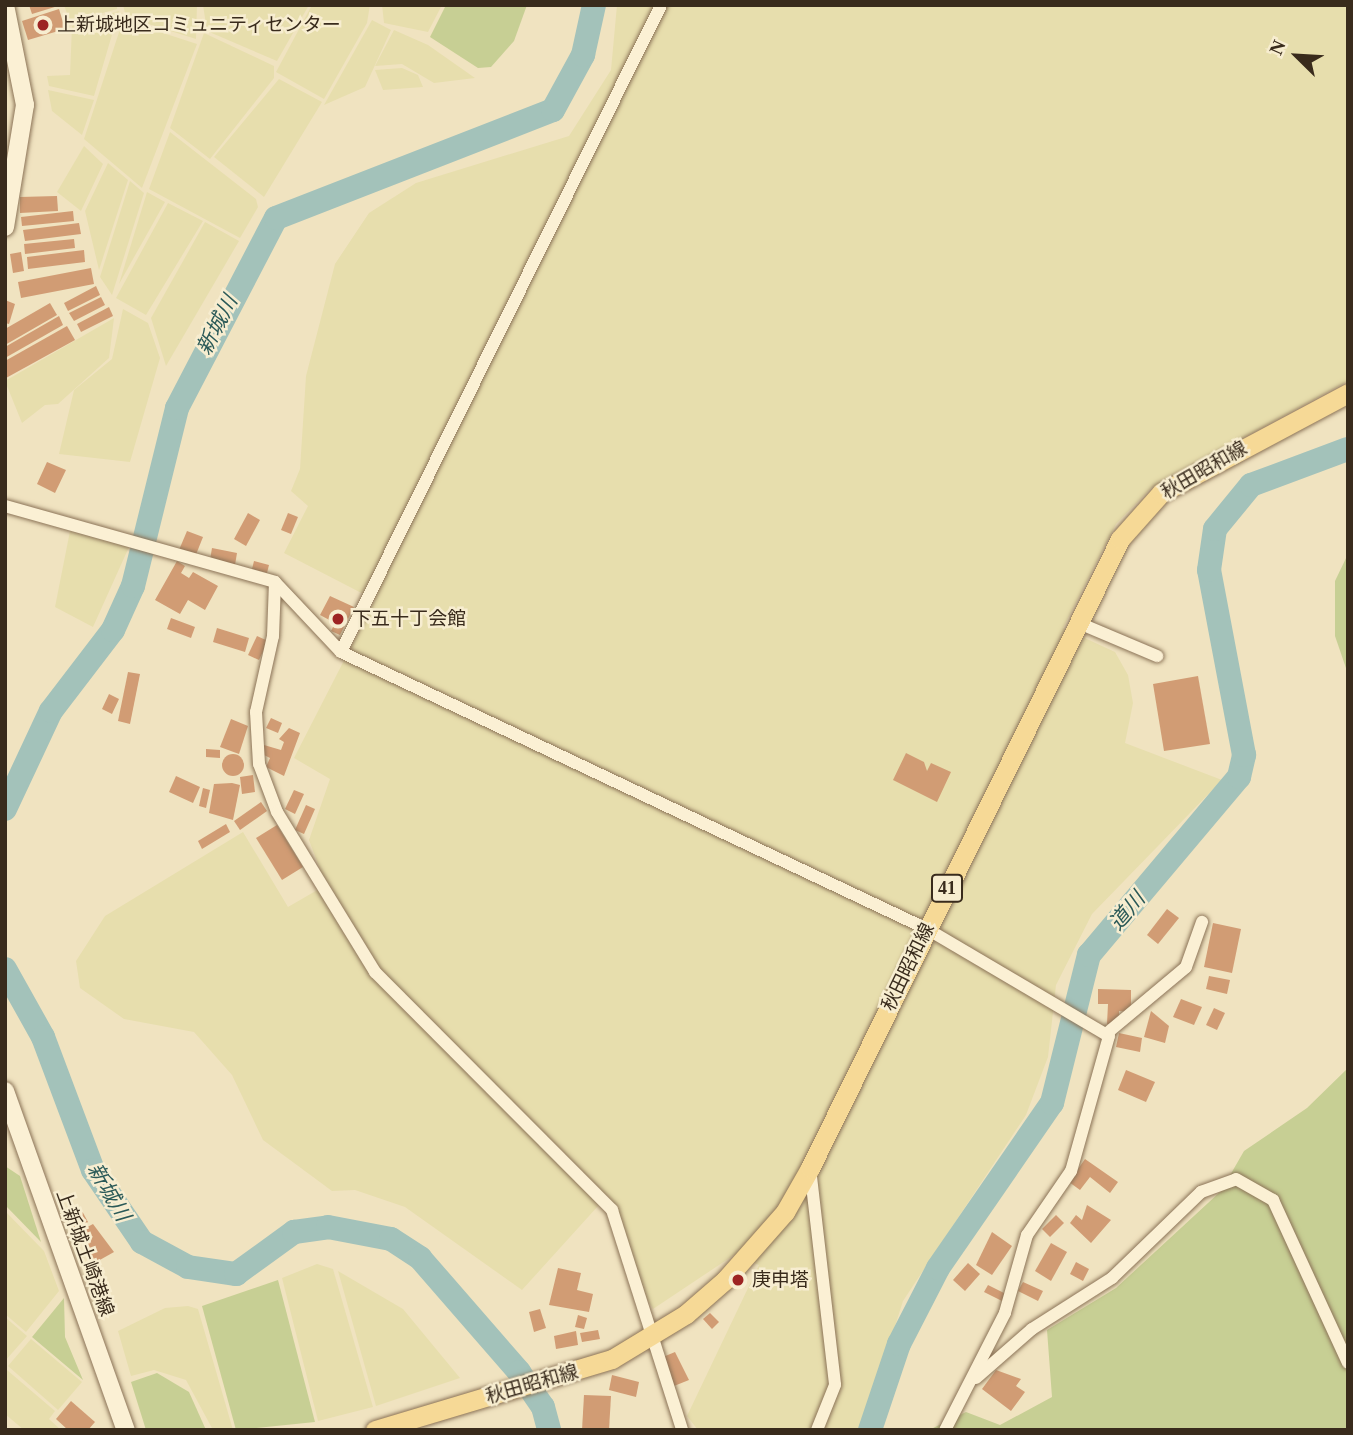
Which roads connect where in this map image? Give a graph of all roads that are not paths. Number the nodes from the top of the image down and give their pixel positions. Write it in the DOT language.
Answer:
graph roads {
  1 [pos="5,5"];
  2 [pos="661,5"];
  3 [pos="11,45"];
  4 [pos="5,226"];
  5 [pos="1348,393"];
  6 [pos="5,506"];
  7 [pos="275,582"];
  8 [pos="1079,623"];
  9 [pos="341,652"];
  10 [pos="1157,656"];
  11 [pos="1202,922"];
  12 [pos="927,929"];
  13 [pos="1106,1034"];
  14 [pos="5,1091"];
  15 [pos="810,1168"];
  16 [pos="650,1336"];
  17 [pos="1348,1363"];
  18 [pos="970,1383"];
  19 [pos="126,1430"];
  20 [pos="375,1430"];
  21 [pos="682,1430"];
  22 [pos="817,1430"];
  23 [pos="945,1430"];
  1 -- 3 [label="main road"];
  2 -- 9 [label="street"];
  3 -- 4 [label="main road"];
  5 -- 8 [label="main road, 秋田昭和線 / 41"];
  6 -- 7 [label="street"];
  7 -- 9 [label="street"];
  7 -- 16 [label="street"];
  8 -- 10 [label="street"];
  8 -- 12 [label="main road, 秋田昭和線 / 41"];
  9 -- 12 [label="street"];
  11 -- 13 [label="street"];
  12 -- 13 [label="street"];
  12 -- 15 [label="main road, 秋田昭和線 / 41"];
  13 -- 18 [label="street"];
  14 -- 19 [label="main road, 上新城土崎港線"];
  15 -- 16 [label="main road, 秋田昭和線 / 41"];
  15 -- 22 [label="street"];
  16 -- 20 [label="main road, 秋田昭和線 / 41"];
  16 -- 21 [label="street"];
  17 -- 18 [label="street"];
  18 -- 23 [label="street"];
}
